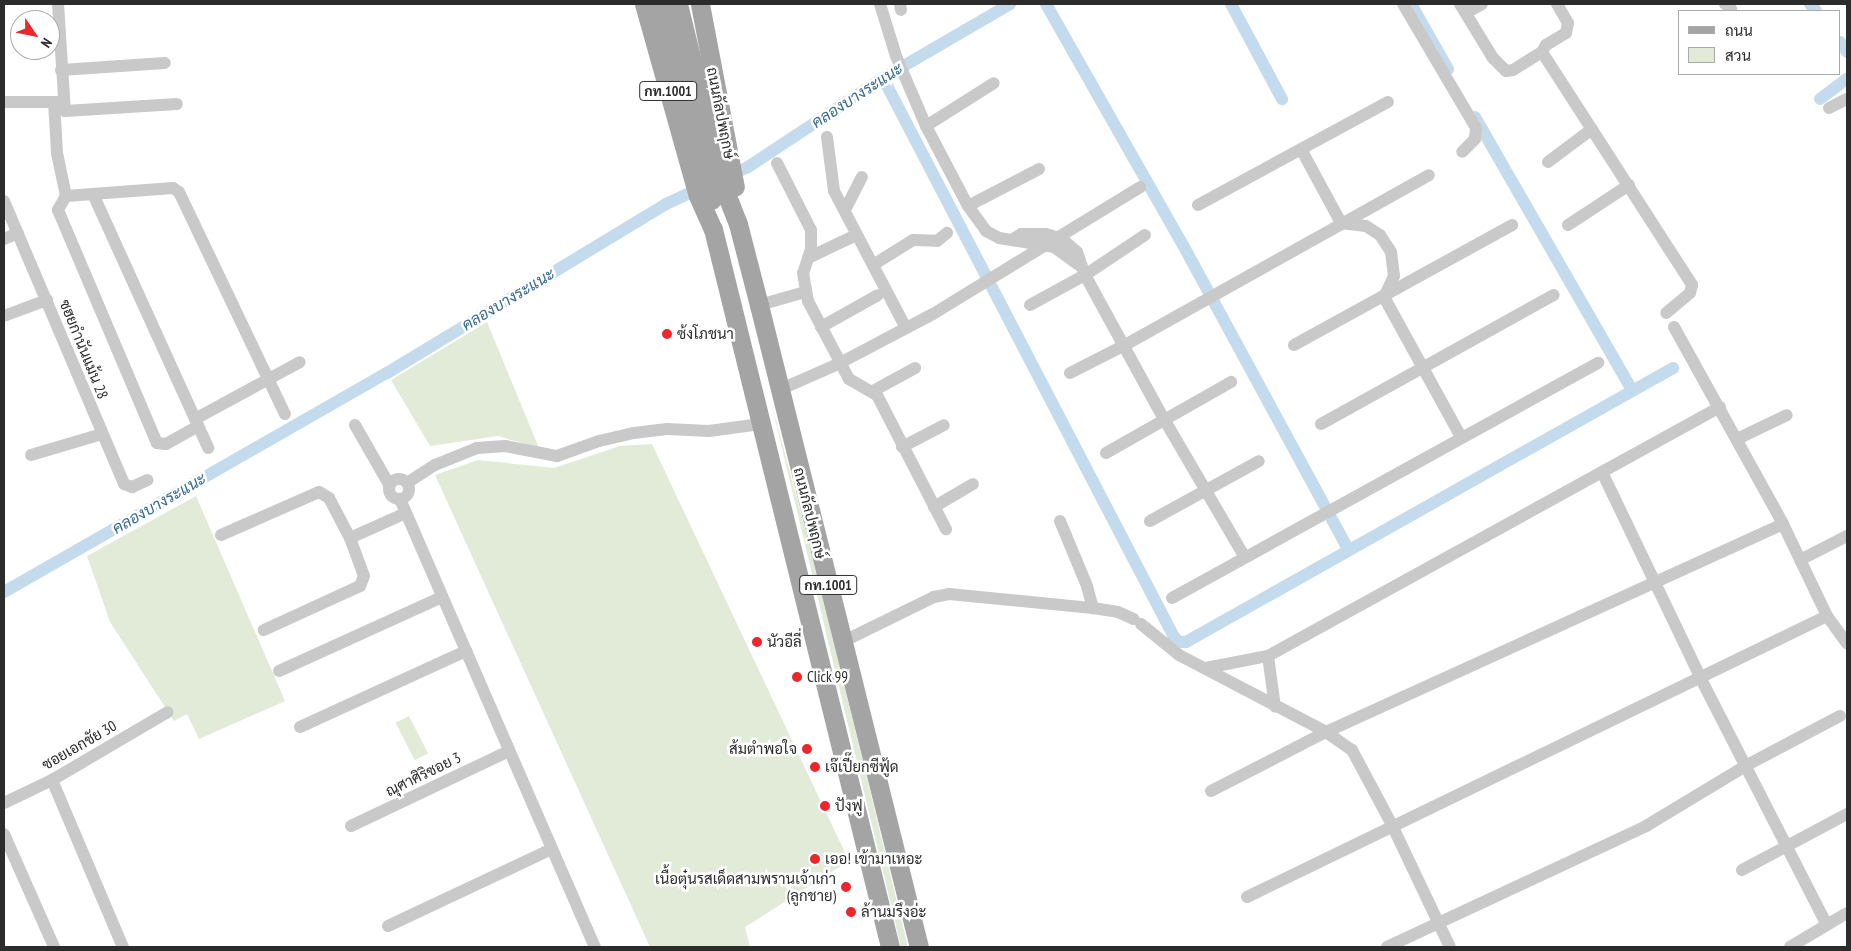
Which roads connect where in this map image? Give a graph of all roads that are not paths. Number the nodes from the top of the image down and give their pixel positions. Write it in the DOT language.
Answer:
graph roads {
  1 [pos="58,4"];
  2 [pos="644,4"];
  3 [pos="662,4"];
  4 [pos="678,4"];
  5 [pos="700,4"];
  6 [pos="880,4"];
  7 [pos="1403,4"];
  8 [pos="1482,4"];
  9 [pos="1557,4"];
  10 [pos="1463,9"];
  11 [pos="1542,52"];
  12 [pos="165,64"];
  13 [pos="61,70"];
  14 [pos="994,84"];
  15 [pos="1847,99"];
  16 [pos="4,102"];
  17 [pos="58,102"];
  18 [pos="1388,102"];
  19 [pos="177,104"];
  20 [pos="1829,108"];
  21 [pos="926,126"];
  22 [pos="1592,129"];
  23 [pos="827,137"];
  24 [pos="1301,149"];
  25 [pos="1462,152"];
  26 [pos="1548,162"];
  27 [pos="777,163"];
  28 [pos="1039,169"];
  29 [pos="1429,175"];
  30 [pos="714,177"];
  31 [pos="862,177"];
  32 [pos="1628,185"];
  33 [pos="1140,187"];
  34 [pos="93,194"];
  35 [pos="66,196"];
  36 [pos="4,201"];
  37 [pos="1198,205"];
  38 [pos="968,206"];
  39 [pos="845,210"];
  40 [pos="1342,223"];
  41 [pos="1512,225"];
  42 [pos="1568,225"];
  43 [pos="18,233"];
  44 [pos="947,233"];
  45 [pos="1145,235"];
  46 [pos="1058,237"];
  47 [pos="850,238"];
  48 [pos="4,239"];
  49 [pos="1013,239"];
  50 [pos="1045,244"];
  51 [pos="808,258"];
  52 [pos="873,265"];
  53 [pos="1084,271"];
  54 [pos="805,292"];
  55 [pos="878,295"];
  56 [pos="1554,295"];
  57 [pos="1384,297"];
  58 [pos="47,300"];
  59 [pos="759,305"];
  60 [pos="1030,305"];
  61 [pos="1666,313"];
  62 [pos="4,316"];
  63 [pos="821,327"];
  64 [pos="1674,327"];
  65 [pos="906,328"];
  66 [pos="1294,344"];
  67 [pos="1125,345"];
  68 [pos="300,362"];
  69 [pos="1598,363"];
  70 [pos="838,364"];
  71 [pos="915,368"];
  72 [pos="1422,368"];
  73 [pos="1070,373"];
  74 [pos="268,378"];
  75 [pos="1231,382"];
  76 [pos="780,390"];
  77 [pos="873,391"];
  78 [pos="1720,407"];
  79 [pos="285,414"];
  80 [pos="1787,415"];
  81 [pos="1164,419"];
  82 [pos="196,422"];
  83 [pos="761,424"];
  84 [pos="1321,424"];
  85 [pos="355,425"];
  86 [pos="944,425"];
  87 [pos="102,434"];
  88 [pos="1461,437"];
  89 [pos="1737,439"];
  90 [pos="902,447"];
  91 [pos="208,448"];
  92 [pos="1106,453"];
  93 [pos="31,455"];
  94 [pos="1259,461"];
  95 [pos="1602,472"];
  96 [pos="148,480"];
  97 [pos="407,483"];
  98 [pos="973,484"];
  99 [pos="390,486"];
  100 [pos="1206,490"];
  101 [pos="400,499"];
  102 [pos="934,507"];
  103 [pos="406,513"];
  104 [pos="1060,521"];
  105 [pos="1150,521"];
  106 [pos="1783,524"];
  107 [pos="946,529"];
  108 [pos="220,535"];
  109 [pos="1847,536"];
  110 [pos="350,538"];
  111 [pos="1244,556"];
  112 [pos="1800,560"];
  113 [pos="1655,584"];
  114 [pos="442,597"];
  115 [pos="1172,598"];
  116 [pos="1093,608"];
  117 [pos="1827,616"];
  118 [pos="264,630"];
  119 [pos="842,642"];
  120 [pos="1847,644"];
  121 [pos="466,651"];
  122 [pos="1268,656"];
  123 [pos="1206,668"];
  124 [pos="280,671"];
  125 [pos="1701,679"];
  126 [pos="1275,707"];
  127 [pos="168,712"];
  128 [pos="1840,716"];
  129 [pos="300,727"];
  130 [pos="1326,732"];
  131 [pos="509,751"];
  132 [pos="1747,765"];
  133 [pos="52,780"];
  134 [pos="1212,791"];
  135 [pos="4,803"];
  136 [pos="1847,814"];
  137 [pos="1392,825"];
  138 [pos="351,826"];
  139 [pos="4,834"];
  140 [pos="1786,848"];
  141 [pos="552,849"];
  142 [pos="1742,870"];
  143 [pos="1247,897"];
  144 [pos="1847,913"];
  145 [pos="1439,922"];
  146 [pos="1827,925"];
  147 [pos="388,926"];
  148 [pos="54,947"];
  149 [pos="122,947"];
  150 [pos="593,947"];
  151 [pos="890,947"];
  152 [pos="918,947"];
  153 [pos="1387,947"];
  154 [pos="1450,947"];
  155 [pos="1790,947"];
  1 -- 13 [label="street"];
  2 -- 30 [label="main road, ถนนกัลปพฤกษ์ / กท.1001"];
  3 -- 30 [label="main road, ถนนกัลปพฤกษ์ / กท.1001"];
  4 -- 30 [label="main road, ถนนกัลปพฤกษ์ / กท.1001"];
  5 -- 30 [label="main road, ถนนกัลปพฤกษ์ / กท.1001"];
  6 -- 21 [label="street"];
  7 -- 25 [label="street"];
  8 -- 10 [label="street"];
  9 -- 11 [label="street"];
  10 -- 11 [label="street"];
  11 -- 22 [label="street"];
  12 -- 13 [label="street"];
  13 -- 17 [label="street"];
  14 -- 21 [label="street"];
  15 -- 20 [label="street"];
  16 -- 17 [label="street"];
  17 -- 19 [label="street"];
  17 -- 35 [label="street"];
  18 -- 24 [label="street"];
  21 -- 38 [label="street"];
  22 -- 26 [label="street"];
  22 -- 32 [label="street"];
  23 -- 39 [label="street"];
  24 -- 37 [label="street"];
  24 -- 40 [label="street"];
  27 -- 51 [label="street"];
  28 -- 38 [label="street"];
  29 -- 40 [label="street"];
  30 -- 59 [label="main road, ถนนกัลปพฤกษ์ / กท.1001"];
  30 -- 83 [label="main road, ถนนกัลปพฤกษ์ / กท.1001"];
  31 -- 39 [label="street"];
  32 -- 42 [label="street"];
  32 -- 61 [label="street"];
  33 -- 46 [label="street"];
  34 -- 35 [label="street"];
  34 -- 74 [label="street"];
  34 -- 82 [label="street"];
  35 -- 82 [label="street"];
  36 -- 43 [label="street, ซฮยกำนันแม้น 28"];
  38 -- 49 [label="street"];
  39 -- 52 [label="street"];
  40 -- 57 [label="street"];
  40 -- 67 [label="street"];
  41 -- 57 [label="street"];
  43 -- 48 [label="street"];
  43 -- 58 [label="street, ซฮยกำนันแม้น 28"];
  44 -- 52 [label="street"];
  45 -- 53 [label="street"];
  46 -- 49 [label="street"];
  46 -- 50 [label="street"];
  46 -- 53 [label="street"];
  47 -- 51 [label="street"];
  49 -- 50 [label="street"];
  50 -- 53 [label="street"];
  50 -- 65 [label="street"];
  51 -- 54 [label="street"];
  52 -- 65 [label="street"];
  53 -- 60 [label="street"];
  53 -- 67 [label="street"];
  54 -- 59 [label="street"];
  54 -- 63 [label="street"];
  55 -- 63 [label="street"];
  56 -- 72 [label="street"];
  57 -- 66 [label="street"];
  57 -- 72 [label="street"];
  58 -- 62 [label="street"];
  58 -- 87 [label="street, ซฮยกำนันแม้น 28"];
  59 -- 76 [label="main road, ถนนกัลปพฤกษ์ / กท.1001"];
  63 -- 70 [label="street"];
  64 -- 78 [label="street"];
  65 -- 70 [label="street"];
  67 -- 73 [label="street"];
  67 -- 81 [label="street"];
  68 -- 74 [label="street"];
  69 -- 88 [label="street"];
  70 -- 76 [label="street"];
  70 -- 77 [label="street"];
  71 -- 77 [label="street"];
  72 -- 84 [label="street"];
  72 -- 88 [label="street"];
  74 -- 79 [label="street"];
  74 -- 82 [label="street"];
  75 -- 81 [label="street"];
  76 -- 119 [label="main road, ถนนกัลปพฤกษ์ / กท.1001"];
  77 -- 90 [label="street"];
  78 -- 89 [label="street"];
  78 -- 95 [label="street"];
  80 -- 89 [label="street"];
  81 -- 92 [label="street"];
  81 -- 100 [label="street"];
  82 -- 91 [label="street"];
  83 -- 97 [label="street"];
  83 -- 151 [label="main road, ถนนกัลปพฤกษ์ / กท.1001"];
  85 -- 99 [label="street"];
  86 -- 90 [label="street"];
  87 -- 93 [label="street"];
  87 -- 96 [label="street, ซฮยกำนันแม้น 28"];
  88 -- 111 [label="street"];
  89 -- 106 [label="street"];
  90 -- 102 [label="street"];
  94 -- 100 [label="street"];
  95 -- 113 [label="street"];
  95 -- 122 [label="street"];
  97 -- 99 [label="street"];
  97 -- 101 [label="street"];
  98 -- 102 [label="street"];
  99 -- 101 [label="street"];
  100 -- 105 [label="street"];
  100 -- 111 [label="street"];
  101 -- 103 [label="street"];
  102 -- 107 [label="street"];
  103 -- 110 [label="street"];
  103 -- 114 [label="street"];
  104 -- 116 [label="street"];
  106 -- 112 [label="street"];
  106 -- 113 [label="street"];
  108 -- 110 [label="street"];
  109 -- 112 [label="street"];
  110 -- 118 [label="street"];
  111 -- 115 [label="street"];
  112 -- 117 [label="street"];
  113 -- 125 [label="street"];
  113 -- 130 [label="street"];
  114 -- 121 [label="street"];
  114 -- 124 [label="street"];
  116 -- 119 [label="street"];
  116 -- 123 [label="street"];
  117 -- 120 [label="street"];
  117 -- 125 [label="street"];
  119 -- 152 [label="main road, ถนนกัลปพฤกษ์ / กท.1001"];
  121 -- 129 [label="street"];
  121 -- 131 [label="street"];
  122 -- 123 [label="street"];
  122 -- 126 [label="street"];
  123 -- 126 [label="street"];
  125 -- 132 [label="street"];
  125 -- 137 [label="street"];
  126 -- 130 [label="street"];
  127 -- 133 [label="street, ซอยเอกชัย 30"];
  128 -- 132 [label="street"];
  130 -- 134 [label="street"];
  130 -- 137 [label="street"];
  131 -- 138 [label="street, ณุศาศิริซอย 3"];
  131 -- 141 [label="street"];
  132 -- 140 [label="street"];
  132 -- 145 [label="street"];
  133 -- 135 [label="street, ซอยเอกชัย 30"];
  133 -- 149 [label="street"];
  136 -- 140 [label="street"];
  137 -- 143 [label="street"];
  137 -- 145 [label="street"];
  139 -- 148 [label="street"];
  140 -- 142 [label="street"];
  140 -- 146 [label="street"];
  141 -- 147 [label="street"];
  141 -- 150 [label="street"];
  144 -- 146 [label="street"];
  145 -- 153 [label="street"];
  145 -- 154 [label="street"];
  146 -- 155 [label="street"];
}
